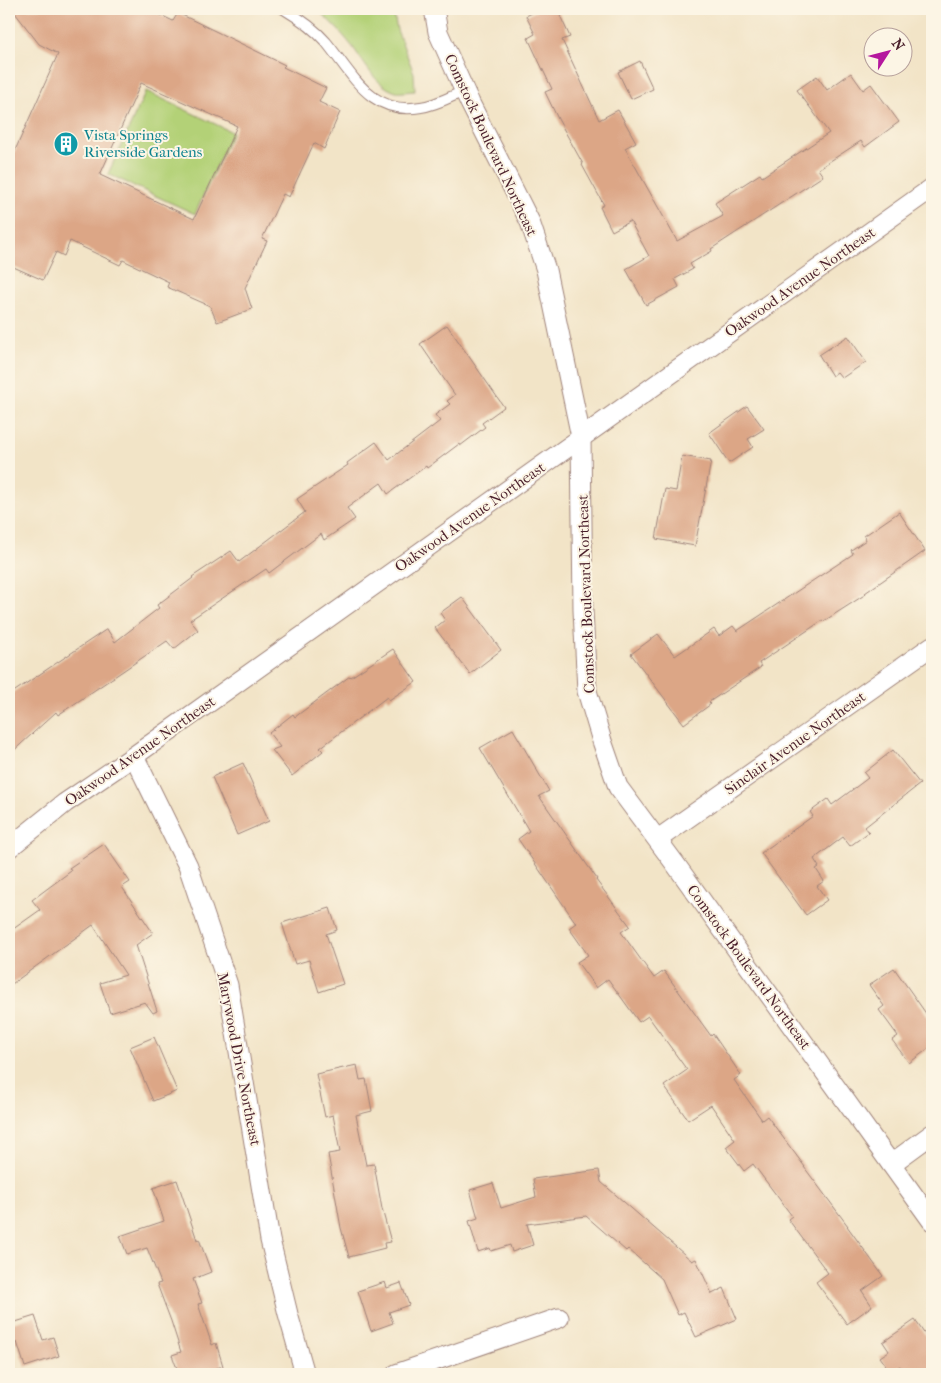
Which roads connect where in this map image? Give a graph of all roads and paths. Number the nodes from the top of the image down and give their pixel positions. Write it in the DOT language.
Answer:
graph roads {
  1 [pos="284,9"];
  2 [pos="434,9"];
  3 [pos="464,91"];
  4 [pos="932,188"];
  5 [pos="581,437"];
  6 [pos="932,646"];
  7 [pos="134,756"];
  8 [pos="658,839"];
  9 [pos="9,848"];
  10 [pos="932,1134"];
  11 [pos="891,1164"];
  12 [pos="932,1221"];
  13 [pos="559,1318"];
  14 [pos="305,1374"];
  15 [pos="396,1374"];
  1 -- 3 [label="lane"];
  2 -- 3 [label="street, Comstock Boulevard Northeast"];
  3 -- 5 [label="street, Comstock Boulevard Northeast"];
  4 -- 5 [label="street, Oakwood Avenue Northeast"];
  5 -- 7 [label="street, Oakwood Avenue Northeast"];
  5 -- 8 [label="street, Comstock Boulevard Northeast"];
  6 -- 8 [label="street, Sinclair Avenue Northeast"];
  7 -- 9 [label="street, Oakwood Avenue Northeast"];
  7 -- 14 [label="street, Marywood Drive Northeast"];
  8 -- 11 [label="street, Comstock Boulevard Northeast"];
  10 -- 11 [label="street"];
  11 -- 12 [label="street, Comstock Boulevard Northeast"];
  13 -- 15 [label="street"];
}
